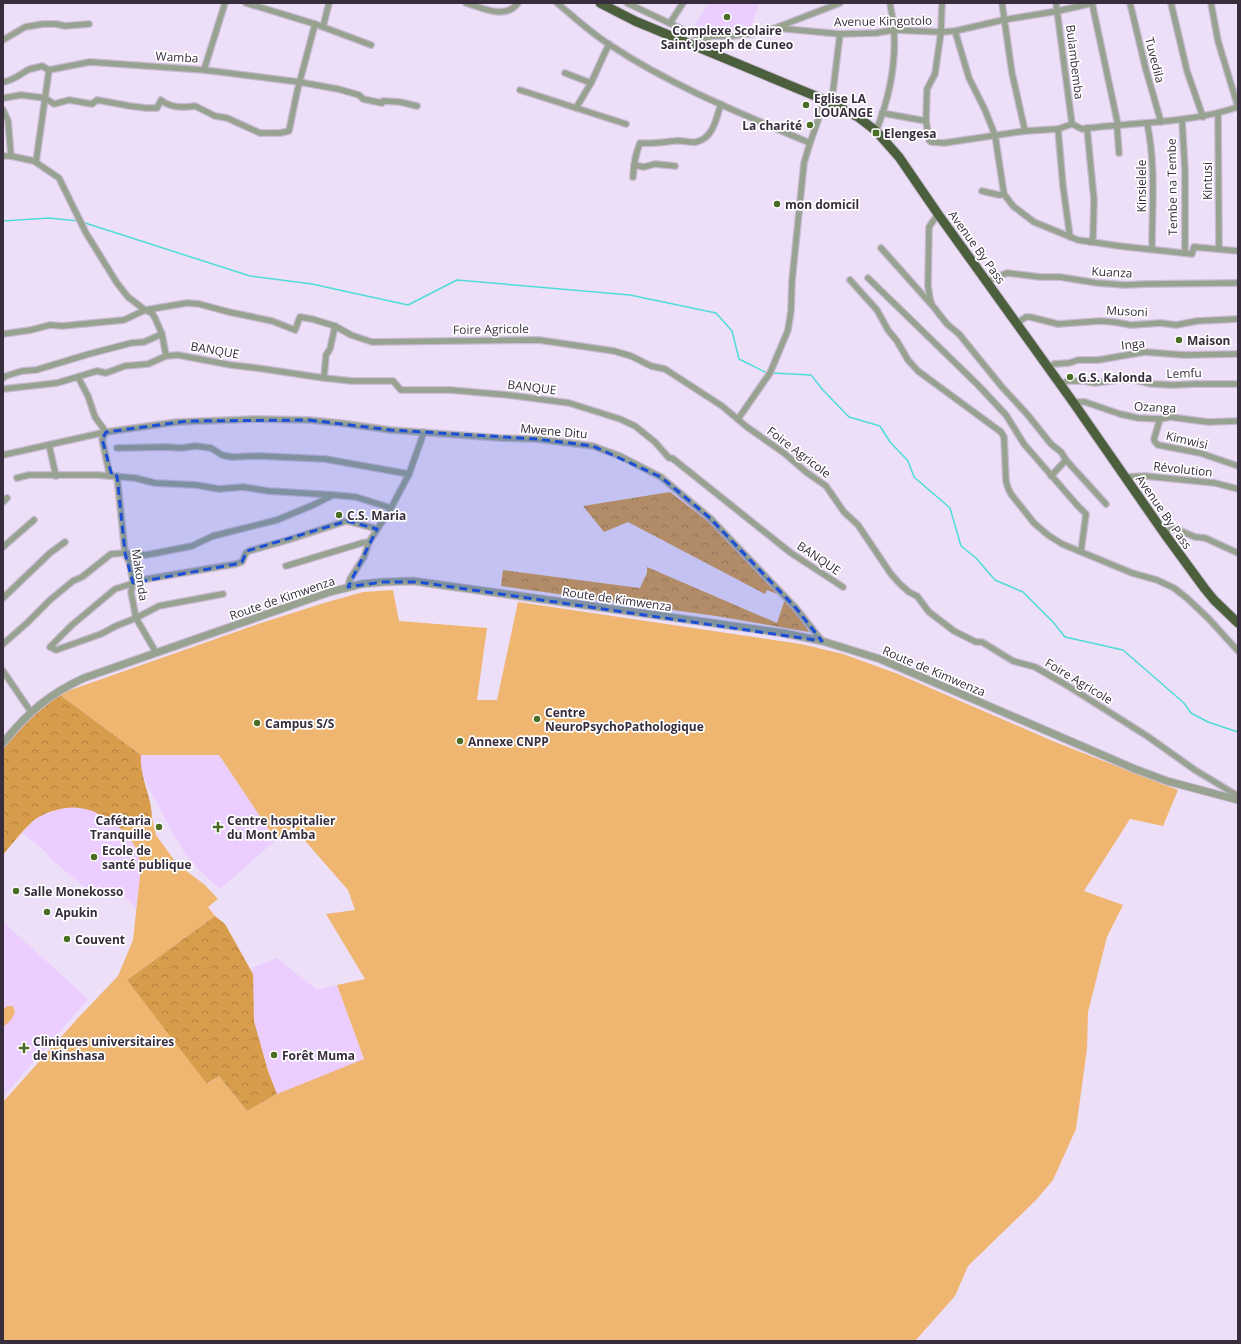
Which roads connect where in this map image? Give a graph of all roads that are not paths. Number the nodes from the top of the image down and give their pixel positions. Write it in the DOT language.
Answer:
graph roads {
  1 [pos="225,3"];
  2 [pos="246,3"];
  3 [pos="329,3"];
  4 [pos="466,3"];
  5 [pos="518,3"];
  6 [pos="558,3"];
  7 [pos="600,3"];
  8 [pos="627,3"];
  9 [pos="683,3"];
  10 [pos="840,3"];
  11 [pos="890,3"];
  12 [pos="942,3"];
  13 [pos="1002,3"];
  14 [pos="1056,3"];
  15 [pos="1092,3"];
  16 [pos="1130,3"];
  17 [pos="1171,3"];
  18 [pos="1211,3"];
  19 [pos="1058,11"];
  20 [pos="1004,20"];
  21 [pos="670,23"];
  22 [pos="89,24"];
  23 [pos="315,24"];
  24 [pos="323,27"];
  25 [pos="776,28"];
  26 [pos="894,30"];
  27 [pos="955,31"];
  28 [pos="942,32"];
  29 [pos="840,34"];
  30 [pos="3,40"];
  31 [pos="609,44"];
  32 [pos="704,44"];
  33 [pos="371,45"];
  34 [pos="49,70"];
  35 [pos="204,70"];
  36 [pos="565,73"];
  37 [pos="3,82"];
  38 [pos="299,82"];
  39 [pos="591,83"];
  40 [pos="520,90"];
  41 [pos="3,91"];
  42 [pos="833,91"];
  43 [pos="45,98"];
  44 [pos="3,99"];
  45 [pos="825,100"];
  46 [pos="721,104"];
  47 [pos="417,106"];
  48 [pos="1238,107"];
  49 [pos="576,108"];
  50 [pos="3,110"];
  51 [pos="882,113"];
  52 [pos="1218,114"];
  53 [pos="1203,117"];
  54 [pos="1182,120"];
  55 [pos="926,121"];
  56 [pos="1161,122"];
  57 [pos="1147,123"];
  58 [pos="626,124"];
  59 [pos="1072,124"];
  60 [pos="1117,126"];
  61 [pos="1087,128"];
  62 [pos="1058,129"];
  63 [pos="876,131"];
  64 [pos="1025,131"];
  65 [pos="995,135"];
  66 [pos="810,143"];
  67 [pos="1119,153"];
  68 [pos="3,156"];
  69 [pos="11,156"];
  70 [pos="36,162"];
  71 [pos="634,165"];
  72 [pos="675,166"];
  73 [pos="633,177"];
  74 [pos="982,191"];
  75 [pos="1004,194"];
  76 [pos="938,214"];
  77 [pos="1070,237"];
  78 [pos="1090,242"];
  79 [pos="880,248"];
  80 [pos="1152,249"];
  81 [pos="1218,249"];
  82 [pos="1238,251"];
  83 [pos="1185,253"];
  84 [pos="868,278"];
  85 [pos="850,280"];
  86 [pos="988,282"];
  87 [pos="1238,283"];
  88 [pos="932,305"];
  89 [pos="145,310"];
  90 [pos="1238,319"];
  91 [pos="1017,323"];
  92 [pos="335,326"];
  93 [pos="3,334"];
  94 [pos="162,334"];
  95 [pos="1238,354"];
  96 [pos="166,356"];
  97 [pos="1054,364"];
  98 [pos="78,377"];
  99 [pos="3,378"];
  100 [pos="324,378"];
  101 [pos="1060,384"];
  102 [pos="1238,384"];
  103 [pos="3,389"];
  104 [pos="1073,402"];
  105 [pos="738,419"];
  106 [pos="1160,419"];
  107 [pos="1238,421"];
  108 [pos="106,432"];
  109 [pos="424,432"];
  110 [pos="49,445"];
  111 [pos="117,448"];
  112 [pos="3,455"];
  113 [pos="1066,460"];
  114 [pos="1238,466"];
  115 [pos="409,474"];
  116 [pos="56,476"];
  117 [pos="115,476"];
  118 [pos="1051,476"];
  119 [pos="1125,477"];
  120 [pos="17,478"];
  121 [pos="1238,489"];
  122 [pos="334,495"];
  123 [pos="1106,504"];
  124 [pos="391,508"];
  125 [pos="34,520"];
  126 [pos="377,529"];
  127 [pos="1164,533"];
  128 [pos="65,542"];
  129 [pos="369,542"];
  130 [pos="3,547"];
  131 [pos="1081,551"];
  132 [pos="126,553"];
  133 [pos="1238,553"];
  134 [pos="286,566"];
  135 [pos="133,584"];
  136 [pos="348,587"];
  137 [pos="842,587"];
  138 [pos="223,594"];
  139 [pos="3,598"];
  140 [pos="136,618"];
  141 [pos="1238,623"];
  142 [pos="822,641"];
  143 [pos="3,644"];
  144 [pos="154,649"];
  145 [pos="1238,651"];
  146 [pos="3,671"];
  147 [pos="29,709"];
  148 [pos="3,742"];
  149 [pos="1238,796"];
  150 [pos="1238,800"];
  1 -- 35 [label="street"];
  2 -- 23 [label="street"];
  3 -- 24 [label="street"];
  4 -- 5 [label="street"];
  6 -- 31 [label="street"];
  7 -- 32 [label="highway, Avenue By Pass"];
  8 -- 21 [label="street"];
  9 -- 21 [label="street"];
  10 -- 25 [label="street"];
  11 -- 26 [label="street"];
  12 -- 28 [label="street"];
  13 -- 20 [label="street"];
  14 -- 19 [label="street, Bulambemba"];
  15 -- 19 [label="street, Avenue Kingotolo"];
  15 -- 60 [label="street"];
  16 -- 56 [label="street, Tuvedila"];
  17 -- 53 [label="street"];
  18 -- 48 [label="street"];
  19 -- 20 [label="street, Avenue Kingotolo"];
  19 -- 59 [label="street, Bulambemba"];
  20 -- 27 [label="street, Avenue Kingotolo"];
  20 -- 64 [label="street"];
  21 -- 32 [label="street"];
  22 -- 30 [label="street"];
  23 -- 24 [label="street"];
  23 -- 38 [label="street"];
  24 -- 33 [label="street"];
  25 -- 29 [label="street, Avenue Kingotolo"];
  25 -- 32 [label="street, Avenue Kingotolo"];
  26 -- 28 [label="street, Avenue Kingotolo"];
  26 -- 29 [label="street, Avenue Kingotolo"];
  26 -- 51 [label="street"];
  27 -- 28 [label="street, Avenue Kingotolo"];
  27 -- 65 [label="street"];
  28 -- 55 [label="street"];
  29 -- 42 [label="street"];
  31 -- 39 [label="street"];
  31 -- 46 [label="street"];
  32 -- 45 [label="highway, Avenue By Pass"];
  34 -- 35 [label="street, Wamba"];
  34 -- 37 [label="street, Wamba"];
  34 -- 43 [label="street"];
  35 -- 38 [label="street, Wamba"];
  36 -- 39 [label="street"];
  38 -- 43 [label="street"];
  38 -- 47 [label="street, Wamba"];
  39 -- 49 [label="street"];
  40 -- 49 [label="street"];
  41 -- 44 [label="street"];
  43 -- 44 [label="street"];
  43 -- 70 [label="street"];
  45 -- 63 [label="highway, Avenue By Pass"];
  45 -- 66 [label="street"];
  46 -- 66 [label="street"];
  46 -- 71 [label="street"];
  48 -- 52 [label="street"];
  49 -- 58 [label="street"];
  50 -- 69 [label="street"];
  51 -- 55 [label="street"];
  51 -- 63 [label="street"];
  52 -- 53 [label="street"];
  52 -- 81 [label="street, Kintusi"];
  53 -- 54 [label="street"];
  54 -- 56 [label="street"];
  54 -- 83 [label="street, Tembe na Tembe"];
  55 -- 65 [label="street"];
  56 -- 57 [label="street"];
  57 -- 60 [label="street"];
  57 -- 80 [label="street, Kinsielele"];
  59 -- 61 [label="street"];
  59 -- 62 [label="street"];
  60 -- 61 [label="street"];
  60 -- 67 [label="street"];
  61 -- 78 [label="street"];
  62 -- 64 [label="street"];
  62 -- 77 [label="street"];
  63 -- 76 [label="highway, Avenue By Pass"];
  64 -- 65 [label="street"];
  65 -- 75 [label="street"];
  66 -- 105 [label="street"];
  68 -- 69 [label="street"];
  69 -- 70 [label="street"];
  70 -- 89 [label="street"];
  71 -- 72 [label="street"];
  71 -- 73 [label="street"];
  74 -- 75 [label="street"];
  75 -- 77 [label="street"];
  76 -- 86 [label="highway, Avenue By Pass"];
  76 -- 88 [label="street"];
  77 -- 78 [label="street"];
  78 -- 80 [label="street"];
  79 -- 88 [label="street"];
  80 -- 83 [label="street"];
  81 -- 82 [label="street"];
  81 -- 83 [label="street"];
  84 -- 118 [label="street"];
  85 -- 131 [label="street"];
  86 -- 87 [label="street, Kuanza"];
  86 -- 91 [label="highway, Avenue By Pass"];
  88 -- 113 [label="street"];
  89 -- 92 [label="street, Foire Agricole"];
  89 -- 93 [label="street"];
  89 -- 94 [label="street"];
  90 -- 91 [label="street, Musoni"];
  91 -- 101 [label="highway, Avenue By Pass"];
  92 -- 100 [label="street"];
  92 -- 105 [label="street, Foire Agricole"];
  94 -- 96 [label="street"];
  94 -- 99 [label="street"];
  95 -- 97 [label="street, Inga"];
  96 -- 98 [label="street"];
  96 -- 100 [label="street, BANQUE"];
  98 -- 103 [label="street"];
  98 -- 108 [label="street"];
  100 -- 137 [label="street, BANQUE"];
  101 -- 102 [label="street, Lemfu"];
  101 -- 104 [label="highway, Avenue By Pass"];
  104 -- 106 [label="street, Ozanga"];
  104 -- 119 [label="highway, Avenue By Pass"];
  105 -- 149 [label="street, Foire Agricole"];
  106 -- 107 [label="street, Ozanga"];
  106 -- 114 [label="street, Kimwisi"];
  108 -- 109 [label="street, Mwene Ditu"];
  108 -- 110 [label="street, Mwene Ditu"];
  108 -- 117 [label="street, Makonda"];
  109 -- 115 [label="street"];
  109 -- 142 [label="street, Mwene Ditu"];
  110 -- 112 [label="street, Mwene Ditu"];
  110 -- 116 [label="street"];
  111 -- 115 [label="street"];
  113 -- 118 [label="street"];
  113 -- 123 [label="street"];
  115 -- 124 [label="street"];
  116 -- 117 [label="street"];
  116 -- 120 [label="street"];
  117 -- 122 [label="street"];
  117 -- 132 [label="street, Makonda"];
  118 -- 131 [label="street"];
  119 -- 121 [label="street, Révolution"];
  119 -- 127 [label="highway, Avenue By Pass"];
  122 -- 124 [label="street"];
  122 -- 132 [label="street"];
  124 -- 126 [label="street"];
  125 -- 130 [label="street"];
  126 -- 129 [label="street"];
  126 -- 135 [label="street"];
  127 -- 133 [label="street"];
  127 -- 141 [label="highway, Avenue By Pass"];
  128 -- 139 [label="street"];
  129 -- 134 [label="street"];
  129 -- 136 [label="street"];
  131 -- 145 [label="street"];
  132 -- 135 [label="street, Makonda"];
  132 -- 143 [label="street"];
  135 -- 140 [label="street, Makonda"];
  135 -- 140 [label="street"];
  136 -- 142 [label="street, Route de Kimwenza"];
  136 -- 148 [label="street, Route de Kimwenza"];
  138 -- 140 [label="street"];
  140 -- 144 [label="street, Makonda"];
  142 -- 150 [label="street, Route de Kimwenza"];
  146 -- 147 [label="street"];
}
